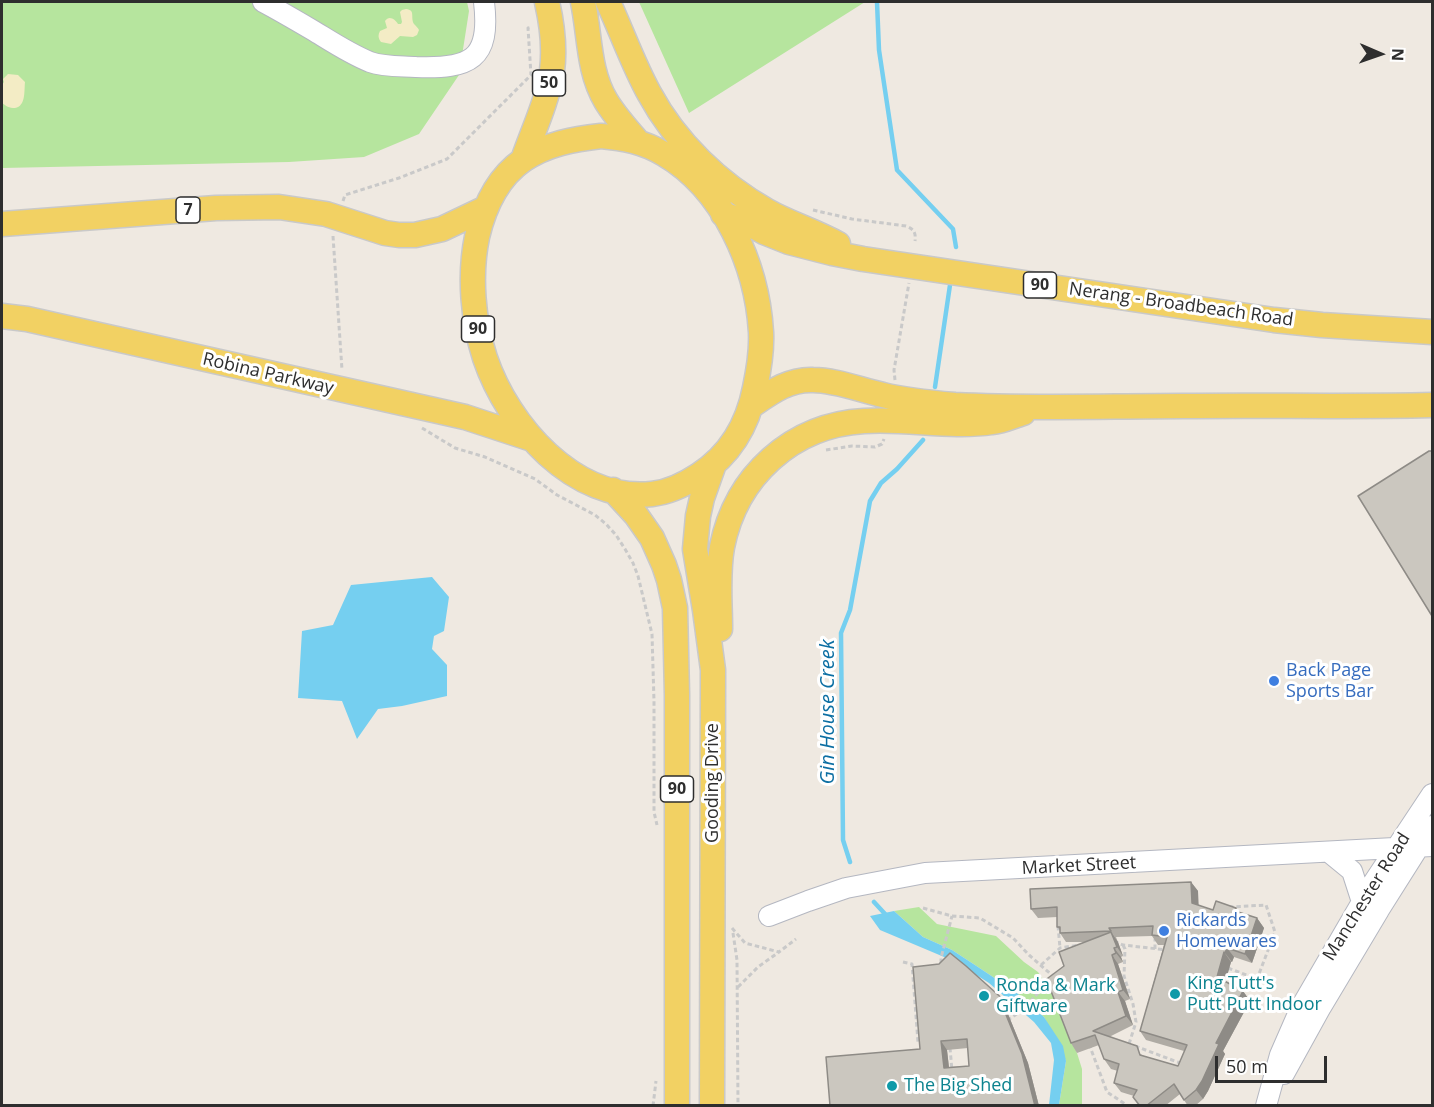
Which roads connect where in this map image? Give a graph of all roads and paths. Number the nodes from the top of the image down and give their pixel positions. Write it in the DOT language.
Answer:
graph roads {
  1 [pos="263,2"];
  2 [pos="484,2"];
  3 [pos="547,2"];
  4 [pos="583,2"];
  5 [pos="608,2"];
  6 [pos="538,27"];
  7 [pos="638,142"];
  8 [pos="523,160"];
  9 [pos="345,195"];
  10 [pos="486,208"];
  11 [pos="813,210"];
  12 [pos="723,214"];
  13 [pos="2,224"];
  14 [pos="333,231"];
  15 [pos="915,241"];
  16 [pos="863,259"];
  17 [pos="910,278"];
  18 [pos="2,316"];
  19 [pos="1432,332"];
  20 [pos="343,380"];
  21 [pos="895,381"];
  22 [pos="1432,405"];
  23 [pos="751,406"];
  24 [pos="1046,406"];
  25 [pos="421,428"];
  26 [pos="885,435"];
  27 [pos="532,439"];
  28 [pos="824,450"];
  29 [pos="714,464"];
  30 [pos="613,490"];
  31 [pos="713,670"];
  32 [pos="1432,794"];
  33 [pos="1432,826"];
  34 [pos="657,828"];
  35 [pos="1425,847"];
  36 [pos="1396,849"];
  37 [pos="1330,853"];
  38 [pos="1362,902"];
  39 [pos="923,908"];
  40 [pos="1223,908"];
  41 [pos="769,916"];
  42 [pos="952,916"];
  43 [pos="1057,920"];
  44 [pos="796,939"];
  45 [pos="1111,939"];
  46 [pos="1155,939"];
  47 [pos="1081,945"];
  48 [pos="1123,945"];
  49 [pos="1060,948"];
  50 [pos="1155,949"];
  51 [pos="1173,951"];
  52 [pos="779,952"];
  53 [pos="903,962"];
  54 [pos="1041,965"];
  55 [pos="1219,965"];
  56 [pos="942,969"];
  57 [pos="1053,975"];
  58 [pos="1058,982"];
  59 [pos="738,987"];
  60 [pos="1005,1020"];
  61 [pos="1087,1040"];
  62 [pos="928,1041"];
  63 [pos="1123,1042"];
  64 [pos="1129,1044"];
  65 [pos="950,1045"];
  66 [pos="1099,1046"];
  67 [pos="1090,1049"];
  68 [pos="1185,1053"];
  69 [pos="1157,1054"];
  70 [pos="1154,1064"];
  71 [pos="657,1079"];
  72 [pos="953,1081"];
  73 [pos="1267,1104"];
  74 [pos="653,1106"];
  75 [pos="676,1106"];
  76 [pos="712,1106"];
  77 [pos="738,1106"];
  78 [pos="1128,1106"];
  1 -- 2 [label="street"];
  3 -- 8 [label="main road, 50"];
  4 -- 7 [label="main road"];
  5 -- 16 [label="main road"];
  6 -- 9 [label="path"];
  7 -- 8 [label="main road, 90"];
  7 -- 12 [label="main road, 90"];
  8 -- 10 [label="main road, 90"];
  10 -- 13 [label="main road, 7"];
  10 -- 27 [label="main road, 90"];
  11 -- 15 [label="path"];
  12 -- 16 [label="main road, Nerang - Broadbeach Road / 90"];
  12 -- 23 [label="main road"];
  14 -- 20 [label="path"];
  16 -- 19 [label="main road, Nerang - Broadbeach Road / 90"];
  17 -- 21 [label="path"];
  18 -- 27 [label="main road, Robina Parkway"];
  22 -- 24 [label="main road, 90"];
  23 -- 24 [label="main road"];
  23 -- 29 [label="main road"];
  24 -- 31 [label="main road, 90"];
  25 -- 34 [label="path"];
  26 -- 28 [label="path"];
  27 -- 30 [label="main road, 90"];
  29 -- 30 [label="main road"];
  29 -- 31 [label="main road, Gooding Drive"];
  30 -- 75 [label="main road, Gooding Drive / 90"];
  31 -- 76 [label="main road, Gooding Drive / 90"];
  32 -- 36 [label="street, Manchester Road"];
  33 -- 35 [label="street, Manchester Road"];
  35 -- 36 [label="street, Market Street"];
  35 -- 73 [label="street, Manchester Road"];
  36 -- 37 [label="street, Market Street"];
  36 -- 38 [label="street, Manchester Road"];
  37 -- 38 [label="street"];
  37 -- 41 [label="street, Market Street"];
  38 -- 73 [label="street, Manchester Road"];
  39 -- 42 [label="path"];
  40 -- 55 [label="path"];
  42 -- 54 [label="path"];
  42 -- 56 [label="path"];
  43 -- 49 [label="path"];
  44 -- 52 [label="path"];
  45 -- 48 [label="path"];
  46 -- 50 [label="path"];
  47 -- 49 [label="path"];
  48 -- 50 [label="path"];
  48 -- 64 [label="path"];
  49 -- 54 [label="path"];
  50 -- 51 [label="path"];
  52 -- 59 [label="path"];
  52 -- 59 [label="path"];
  53 -- 62 [label="path"];
  54 -- 57 [label="path"];
  57 -- 58 [label="path"];
  57 -- 60 [label="path"];
  59 -- 77 [label="path"];
  61 -- 67 [label="path"];
  63 -- 64 [label="path"];
  64 -- 69 [label="path"];
  65 -- 72 [label="path"];
  66 -- 67 [label="path"];
  67 -- 78 [label="path"];
  68 -- 69 [label="path"];
  69 -- 70 [label="path"];
  71 -- 74 [label="path"];
}
